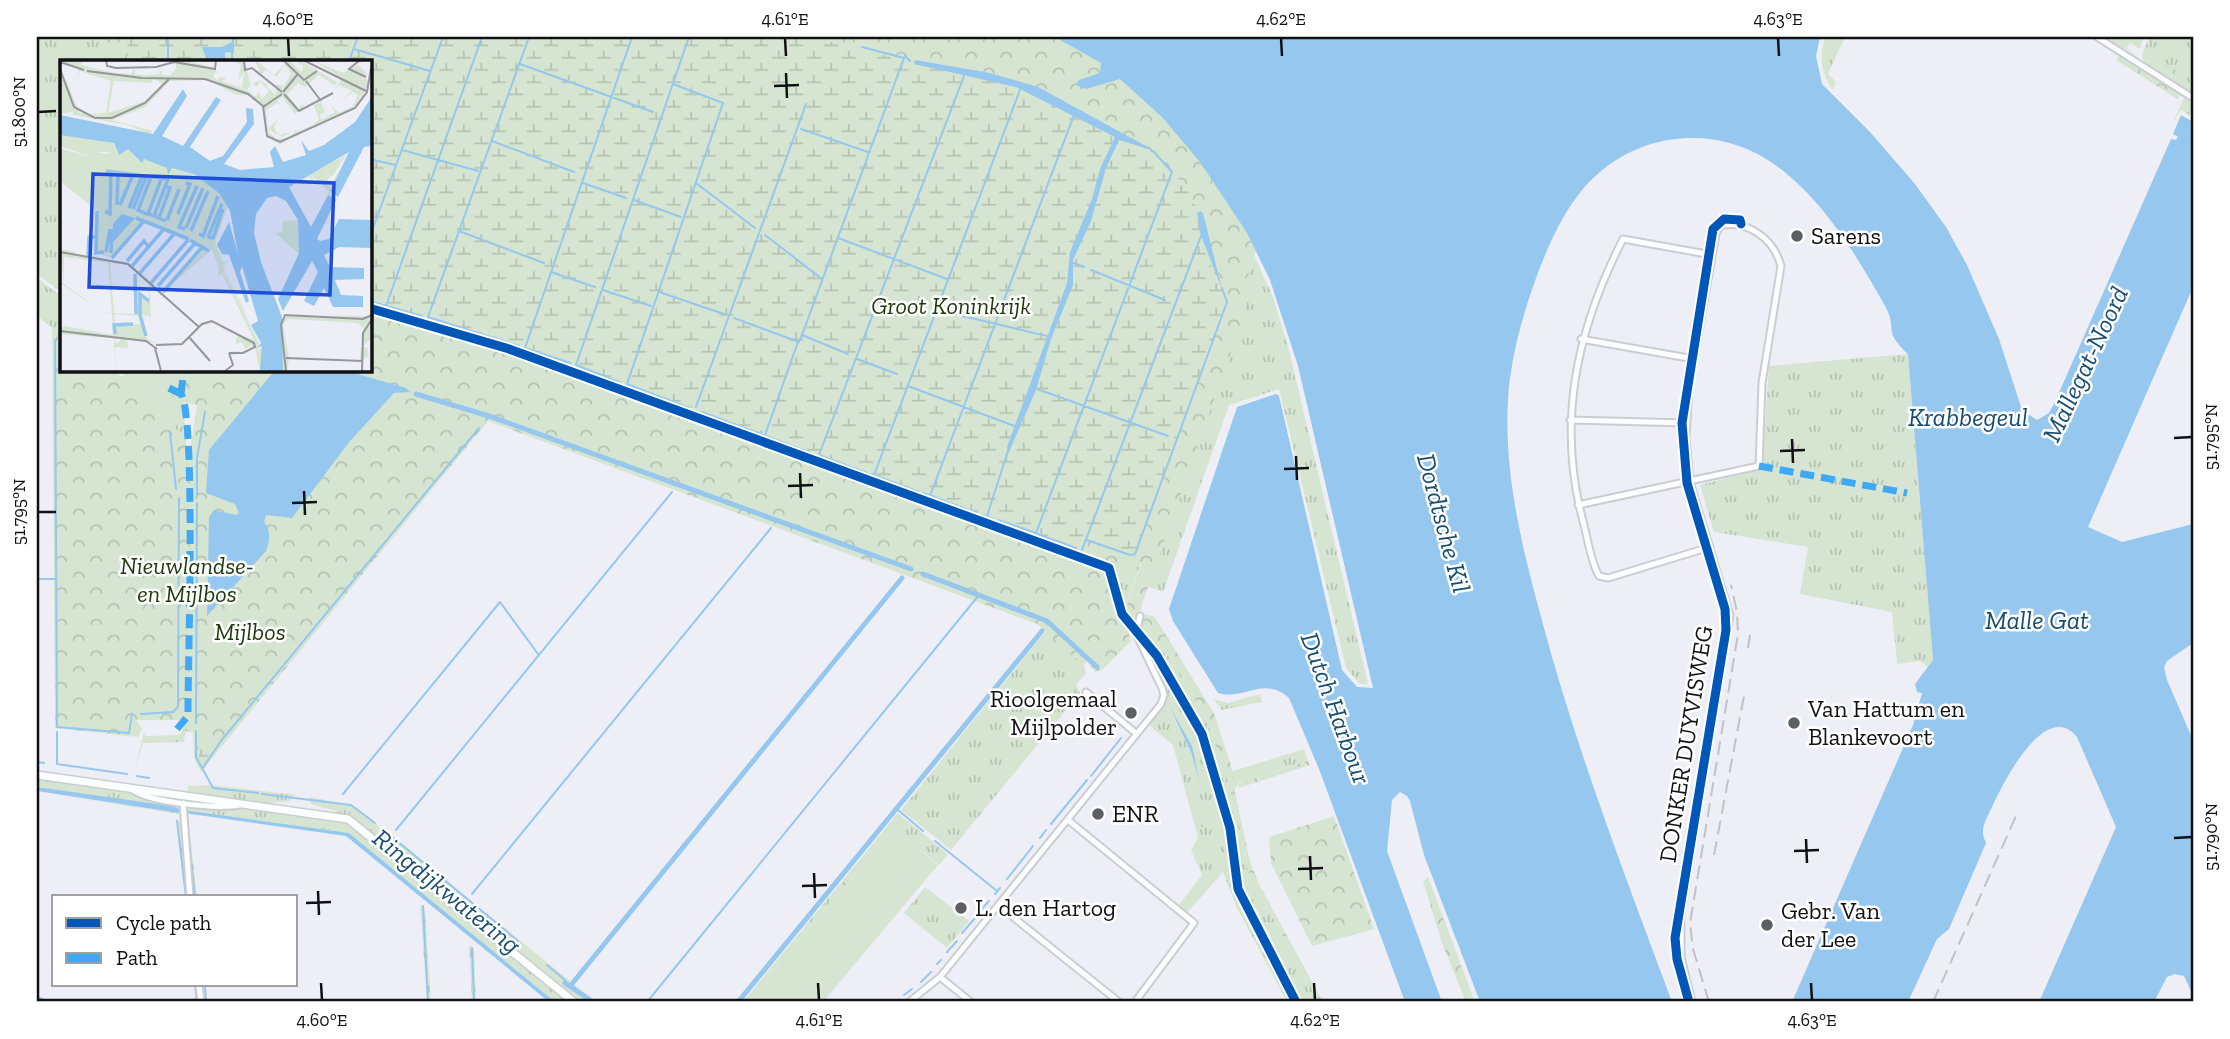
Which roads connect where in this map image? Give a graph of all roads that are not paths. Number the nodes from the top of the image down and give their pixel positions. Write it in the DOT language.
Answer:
graph roads {
  1 [pos="2097,37"];
  2 [pos="2193,98"];
  3 [pos="1712,256"];
  4 [pos="1581,339"];
  5 [pos="1694,359"];
  6 [pos="1570,420"];
  7 [pos="1686,423"];
  8 [pos="1690,482"];
  9 [pos="1578,505"];
  10 [pos="1710,547"];
  11 [pos="1140,616"];
  12 [pos="1086,692"];
  13 [pos="1137,734"];
  14 [pos="37,775"];
  15 [pos="130,788"];
  16 [pos="183,803"];
  17 [pos="243,804"];
  18 [pos="1068,820"];
  19 [pos="190,895"];
  20 [pos="998,905"];
  21 [pos="940,977"];
  22 [pos="574,1002"];
  23 [pos="909,1002"];
  24 [pos="971,1002"];
  25 [pos="1119,1002"];
  26 [pos="1135,1002"];
  27 [pos="1692,1002"];
  1 -- 2 [label="street"];
  3 -- 4 [label="street"];
  3 -- 5 [label="street, DONKER DUYVISWEG"];
  3 -- 8 [label="street, DONKER DUYVISWEG"];
  4 -- 5 [label="street"];
  4 -- 6 [label="street"];
  5 -- 7 [label="street, DONKER DUYVISWEG"];
  6 -- 7 [label="street"];
  6 -- 9 [label="street"];
  7 -- 8 [label="street, DONKER DUYVISWEG"];
  8 -- 9 [label="street"];
  8 -- 10 [label="street, DONKER DUYVISWEG"];
  9 -- 10 [label="street"];
  10 -- 27 [label="street, DONKER DUYVISWEG"];
  11 -- 13 [label="street"];
  12 -- 13 [label="street"];
  13 -- 18 [label="street"];
  14 -- 15 [label="street"];
  15 -- 16 [label="street"];
  15 -- 17 [label="street"];
  16 -- 17 [label="street"];
  16 -- 19 [label="street"];
  17 -- 22 [label="street"];
  18 -- 20 [label="street"];
  18 -- 26 [label="street"];
  20 -- 21 [label="street"];
  20 -- 25 [label="street"];
  21 -- 23 [label="street"];
  21 -- 24 [label="street"];
}
